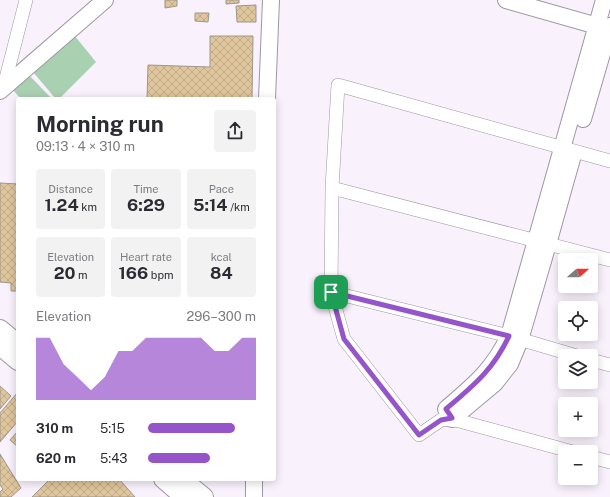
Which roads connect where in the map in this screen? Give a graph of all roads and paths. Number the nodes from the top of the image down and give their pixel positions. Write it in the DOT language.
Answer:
graph roads {
  1 [pos="26,0"];
  2 [pos="105,0"];
  3 [pos="271,0"];
  4 [pos="506,0"];
  5 [pos="543,0"];
  6 [pos="606,21"];
  7 [pos="2,88"];
  8 [pos="267,97"];
  9 [pos="568,150"];
  10 [pos="610,161"];
  11 [pos="332,188"];
  12 [pos="542,243"];
  13 [pos="610,260"];
  14 [pos="331,292"];
  15 [pos="0,329"];
  16 [pos="515,338"];
  17 [pos="16,342"];
  18 [pos="0,346"];
  19 [pos="558,351"];
  20 [pos="16,358"];
  21 [pos="598,362"];
  22 [pos="610,365"];
  23 [pos="446,416"];
  24 [pos="558,448"];
  25 [pos="598,459"];
  26 [pos="610,462"];
  27 [pos="165,481"];
  28 [pos="184,481"];
  29 [pos="254,481"];
  30 [pos="184,497"];
  31 [pos="204,497"];
  32 [pos="254,497"];
  1 -- 7 [label="street"];
  2 -- 7 [label="street"];
  3 -- 8 [label="street"];
  4 -- 6 [label="street"];
  5 -- 6 [label="street"];
  6 -- 9 [label="street"];
  9 -- 10 [label="street"];
  9 -- 11 [label="street"];
  9 -- 12 [label="street"];
  11 -- 12 [label="street"];
  11 -- 14 [label="street"];
  12 -- 13 [label="street"];
  12 -- 16 [label="street"];
  14 -- 16 [label="street"];
  14 -- 23 [label="street"];
  15 -- 17 [label="main road"];
  16 -- 19 [label="street"];
  16 -- 23 [label="street"];
  18 -- 20 [label="main road"];
  21 -- 22 [label="street"];
  23 -- 24 [label="street"];
  25 -- 26 [label="street"];
  27 -- 30 [label="main road"];
  28 -- 31 [label="main road"];
  29 -- 32 [label="street"];
}
